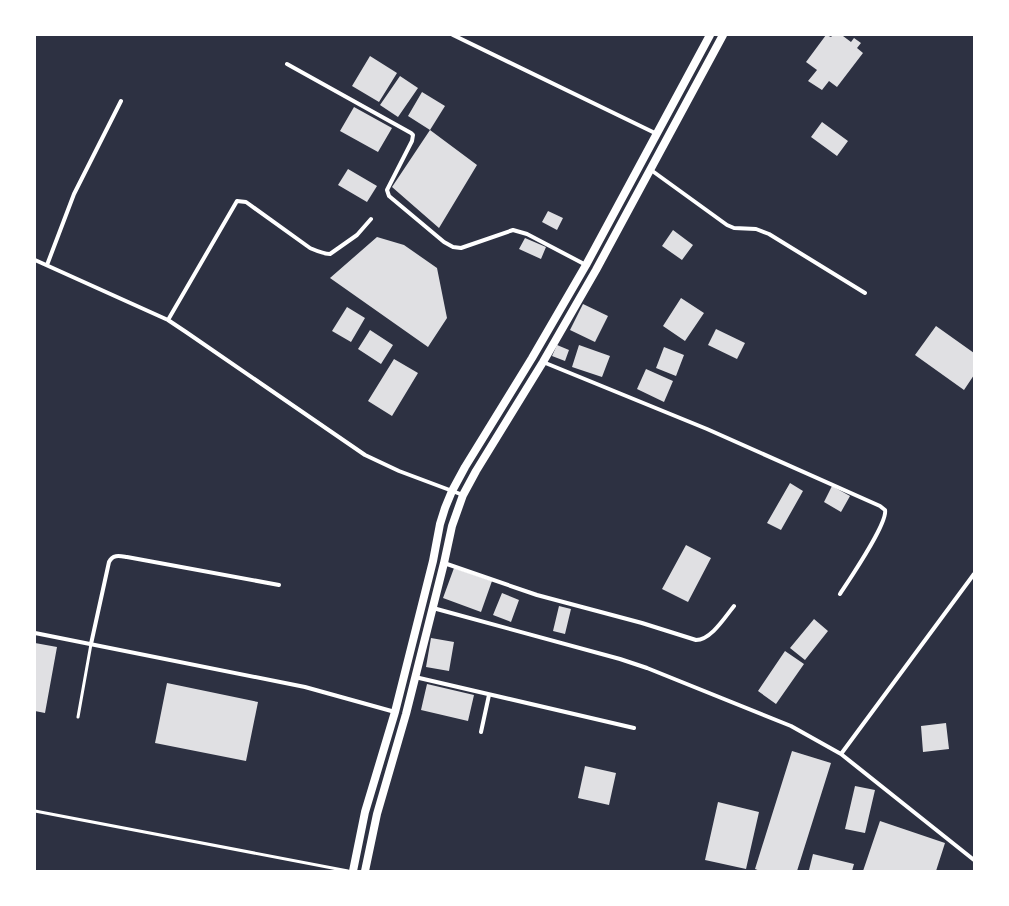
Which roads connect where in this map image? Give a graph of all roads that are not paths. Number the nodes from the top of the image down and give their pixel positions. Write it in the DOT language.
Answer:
graph roads {
  1 [pos="453,35"];
  2 [pos="710,35"];
  3 [pos="723,35"];
  4 [pos="287,64"];
  5 [pos="121,101"];
  6 [pos="657,134"];
  7 [pos="651,170"];
  8 [pos="371,219"];
  9 [pos="35,260"];
  10 [pos="47,265"];
  11 [pos="586,265"];
  12 [pos="865,293"];
  13 [pos="168,320"];
  14 [pos="543,362"];
  15 [pos="452,491"];
  16 [pos="463,495"];
  17 [pos="444,563"];
  18 [pos="974,574"];
  19 [pos="280,585"];
  20 [pos="840,594"];
  21 [pos="734,606"];
  22 [pos="433,608"];
  23 [pos="35,633"];
  24 [pos="92,644"];
  25 [pos="415,678"];
  26 [pos="489,694"];
  27 [pos="395,712"];
  28 [pos="78,717"];
  29 [pos="634,728"];
  30 [pos="481,732"];
  31 [pos="841,754"];
  32 [pos="35,811"];
  33 [pos="974,860"];
  34 [pos="348,871"];
  35 [pos="353,871"];
  36 [pos="365,871"];
  1 -- 6 [label="street"];
  2 -- 6 [label="main road"];
  3 -- 7 [label="main road"];
  4 -- 11 [label="street"];
  5 -- 10 [label="street"];
  6 -- 11 [label="main road"];
  7 -- 12 [label="street"];
  7 -- 14 [label="main road"];
  8 -- 13 [label="street"];
  9 -- 10 [label="street"];
  10 -- 13 [label="street"];
  11 -- 15 [label="main road"];
  13 -- 15 [label="street"];
  14 -- 16 [label="main road"];
  14 -- 20 [label="street"];
  15 -- 16 [label="street"];
  15 -- 27 [label="main road"];
  16 -- 17 [label="main road"];
  17 -- 21 [label="street"];
  17 -- 22 [label="main road"];
  18 -- 31 [label="street"];
  19 -- 24 [label="street"];
  22 -- 25 [label="main road"];
  22 -- 31 [label="street"];
  23 -- 24 [label="street"];
  24 -- 27 [label="street"];
  24 -- 28 [label="lane"];
  25 -- 26 [label="street"];
  25 -- 36 [label="main road"];
  26 -- 29 [label="street"];
  26 -- 30 [label="street"];
  27 -- 35 [label="main road"];
  31 -- 33 [label="street"];
  32 -- 34 [label="lane"];
}
